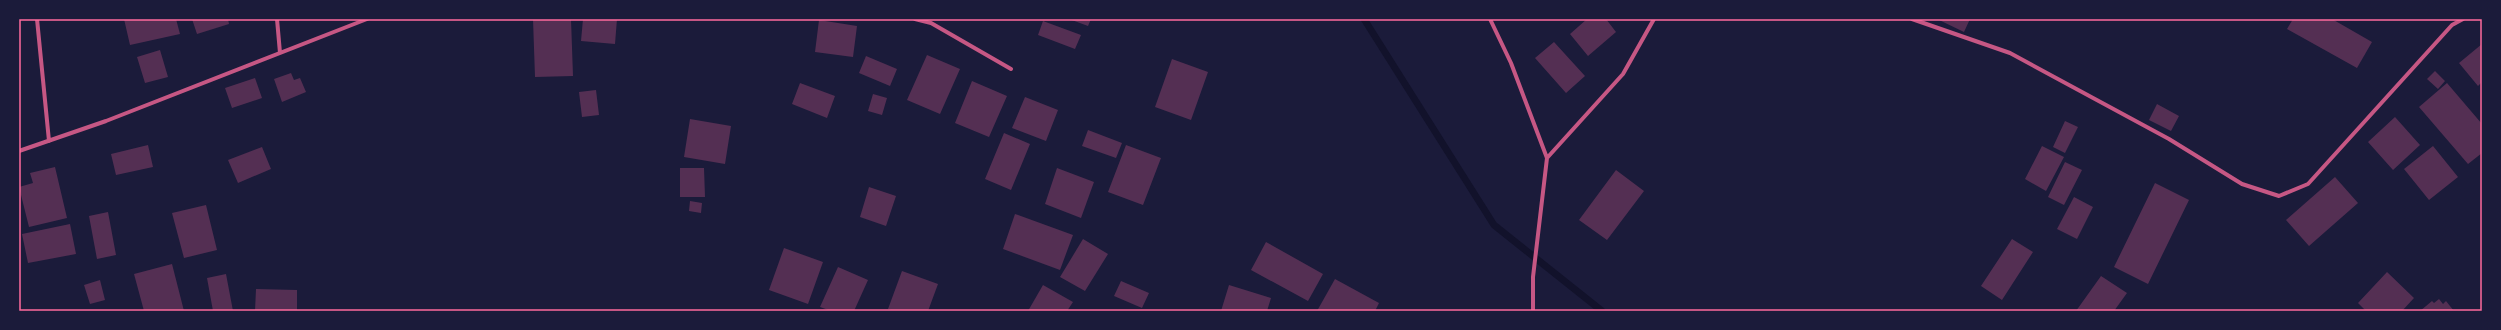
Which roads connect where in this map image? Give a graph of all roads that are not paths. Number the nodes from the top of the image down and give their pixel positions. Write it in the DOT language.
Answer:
graph roads {
  1 [pos="37,19"];
  2 [pos="277,19"];
  3 [pos="368,19"];
  4 [pos="916,19"];
  5 [pos="1490,19"];
  6 [pos="1654,19"];
  7 [pos="1912,19"];
  8 [pos="2463,19"];
  9 [pos="280,53"];
  10 [pos="1011,69"];
  11 [pos="49,141"];
  12 [pos="19,152"];
  13 [pos="1547,158"];
  14 [pos="1533,311"];
  1 -- 11 [label="street"];
  2 -- 9 [label="street"];
  3 -- 9 [label="street"];
  4 -- 10 [label="street"];
  5 -- 13 [label="street"];
  6 -- 13 [label="street"];
  7 -- 8 [label="street"];
  9 -- 11 [label="street"];
  11 -- 12 [label="street"];
  13 -- 14 [label="street"];
}
